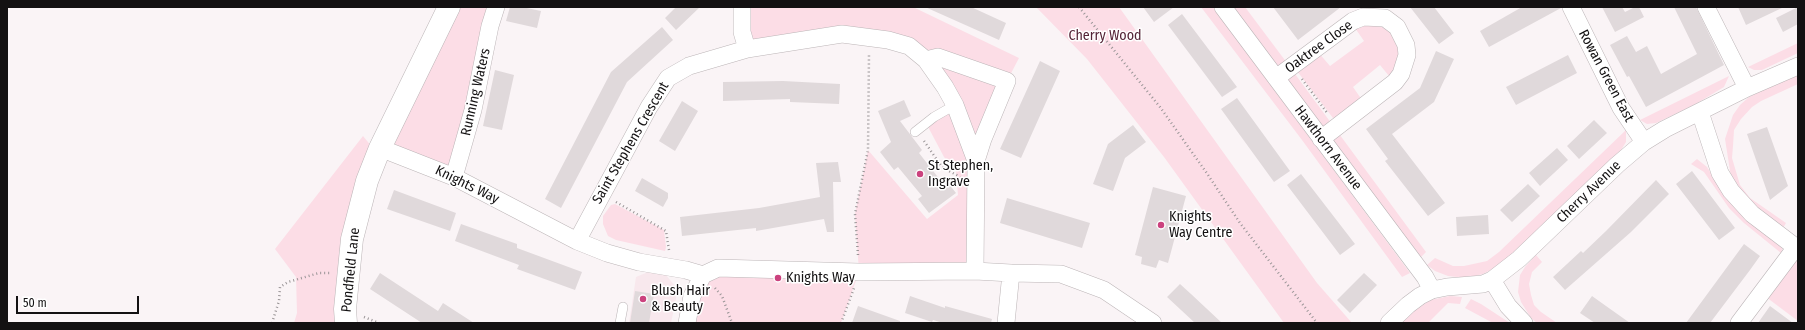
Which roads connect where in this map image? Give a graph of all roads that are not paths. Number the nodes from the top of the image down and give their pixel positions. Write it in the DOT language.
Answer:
graph roads {
  1 [pos="449,7"];
  2 [pos="496,7"];
  3 [pos="742,7"];
  4 [pos="1223,7"];
  5 [pos="1570,7"];
  6 [pos="1706,7"];
  7 [pos="747,49"];
  8 [pos="926,60"];
  9 [pos="1798,66"];
  10 [pos="1276,78"];
  11 [pos="1747,88"];
  12 [pos="955,105"];
  13 [pos="1700,112"];
  14 [pos="915,132"];
  15 [pos="1321,139"];
  16 [pos="1644,142"];
  17 [pos="380,148"];
  18 [pos="976,161"];
  19 [pos="454,177"];
  20 [pos="576,241"];
  21 [pos="1797,248"];
  22 [pos="976,270"];
  23 [pos="1011,273"];
  24 [pos="703,275"];
  25 [pos="1492,280"];
  26 [pos="1432,290"];
  27 [pos="623,307"];
  28 [pos="346,323"];
  29 [pos="620,323"];
  30 [pos="687,323"];
  31 [pos="1006,323"];
  32 [pos="1153,323"];
  33 [pos="1389,323"];
  34 [pos="1524,323"];
  35 [pos="1739,323"];
  1 -- 17 [label="street"];
  2 -- 19 [label="street, Running Waters"];
  3 -- 7 [label="street"];
  4 -- 10 [label="street, Hawthorn Avenue"];
  5 -- 16 [label="street, Rowan Green East"];
  6 -- 11 [label="street"];
  7 -- 8 [label="street, Saint Stephens Crescent"];
  7 -- 20 [label="street, Saint Stephens Crescent"];
  8 -- 12 [label="street, Saint Stephens Crescent"];
  8 -- 18 [label="street, Saint Stephens Crescent"];
  9 -- 11 [label="street, Cherry Avenue"];
  10 -- 15 [label="street, Hawthorn Avenue"];
  10 -- 15 [label="street, Oaktree Close"];
  11 -- 13 [label="street, Cherry Avenue"];
  12 -- 14 [label="lane"];
  12 -- 18 [label="street, Saint Stephens Crescent"];
  13 -- 16 [label="street, Cherry Avenue"];
  13 -- 21 [label="street"];
  15 -- 26 [label="street, Hawthorn Avenue"];
  16 -- 25 [label="street, Cherry Avenue"];
  17 -- 19 [label="street, Knights Way"];
  17 -- 28 [label="street, Pondfield Lane"];
  18 -- 22 [label="street, Saint Stephens Crescent"];
  19 -- 20 [label="street, Knights Way"];
  20 -- 24 [label="street, Knights Way"];
  21 -- 35 [label="street"];
  22 -- 23 [label="street"];
  22 -- 24 [label="street"];
  23 -- 31 [label="street"];
  23 -- 32 [label="street"];
  24 -- 30 [label="street"];
  25 -- 26 [label="street, Cherry Avenue"];
  25 -- 34 [label="street"];
  26 -- 33 [label="street, Cherry Avenue"];
  27 -- 29 [label="lane"];
}
